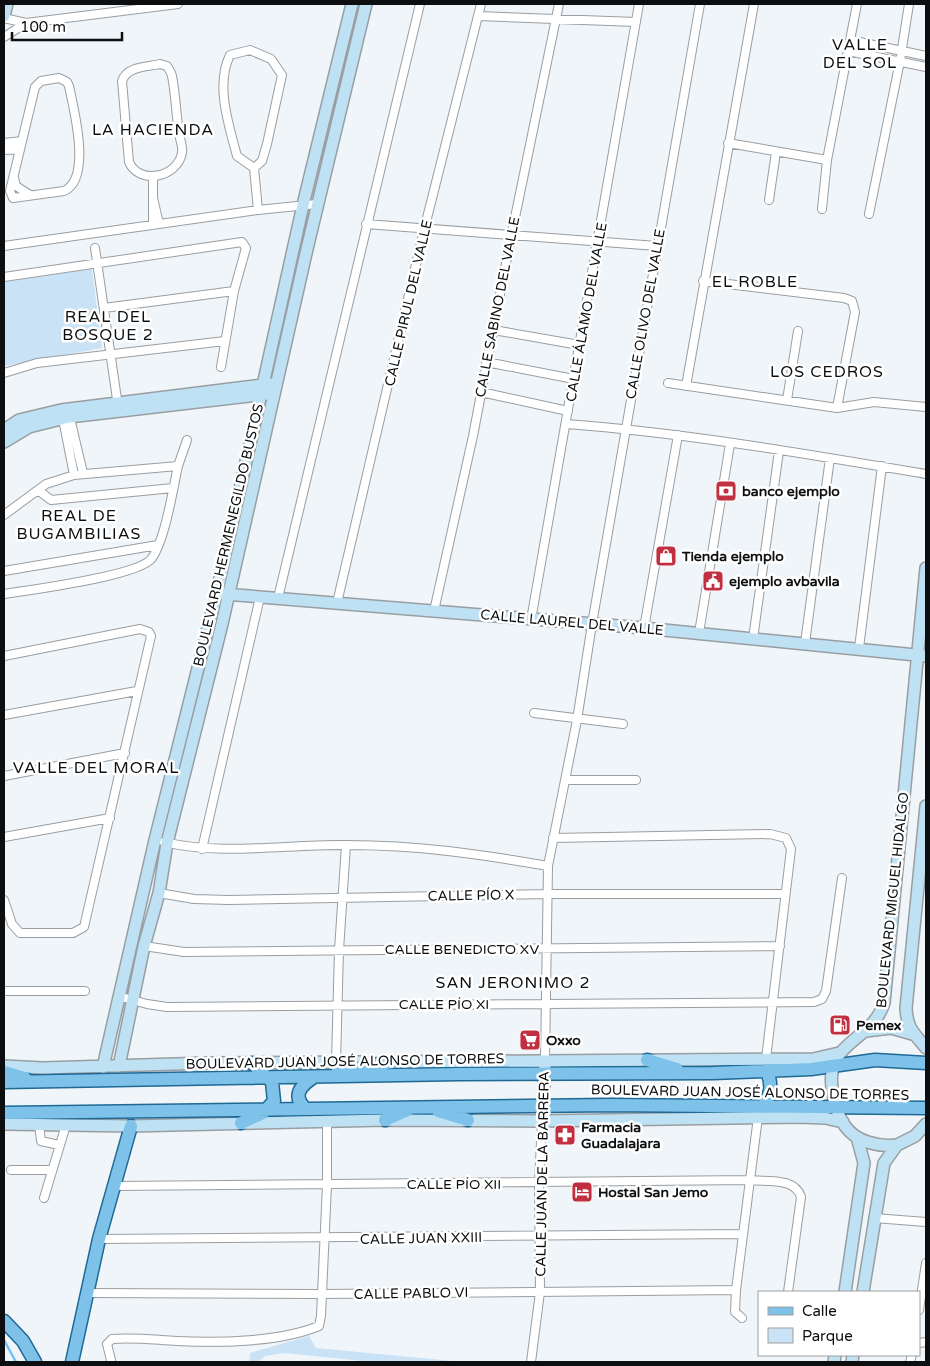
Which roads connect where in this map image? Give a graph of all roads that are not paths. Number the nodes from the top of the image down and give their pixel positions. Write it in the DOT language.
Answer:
graph roads {
  1 [pos="7,4"];
  2 [pos="178,4"];
  3 [pos="352,4"];
  4 [pos="366,4"];
  5 [pos="420,4"];
  6 [pos="481,4"];
  7 [pos="559,4"];
  8 [pos="640,4"];
  9 [pos="700,4"];
  10 [pos="754,4"];
  11 [pos="857,4"];
  12 [pos="909,4"];
  13 [pos="478,16"];
  14 [pos="4,17"];
  15 [pos="556,18"];
  16 [pos="636,22"];
  17 [pos="26,23"];
  18 [pos="4,37"];
  19 [pos="850,40"];
  20 [pos="848,51"];
  21 [pos="902,52"];
  22 [pos="926,56"];
  23 [pos="900,62"];
  24 [pos="926,67"];
  25 [pos="22,141"];
  26 [pos="4,143"];
  27 [pos="728,143"];
  28 [pos="20,149"];
  29 [pos="4,150"];
  30 [pos="776,152"];
  31 [pos="827,160"];
  32 [pos="254,168"];
  33 [pos="153,177"];
  34 [pos="769,200"];
  35 [pos="317,204"];
  36 [pos="302,205"];
  37 [pos="822,209"];
  38 [pos="258,210"];
  39 [pos="869,214"];
  40 [pos="156,224"];
  41 [pos="366,224"];
  42 [pos="424,230"];
  43 [pos="511,237"];
  44 [pos="599,243"];
  45 [pos="4,246"];
  46 [pos="657,246"];
  47 [pos="95,248"];
  48 [pos="98,263"];
  49 [pos="4,277"];
  50 [pos="703,281"];
  51 [pos="234,291"];
  52 [pos="104,308"];
  53 [pos="494,330"];
  54 [pos="798,331"];
  55 [pos="225,341"];
  56 [pos="579,345"];
  57 [pos="109,354"];
  58 [pos="486,362"];
  59 [pos="221,367"];
  60 [pos="4,373"];
  61 [pos="574,379"];
  62 [pos="668,383"];
  63 [pos="686,386"];
  64 [pos="275,388"];
  65 [pos="262,390"];
  66 [pos="481,392"];
  67 [pos="213,395"];
  68 [pos="240,396"];
  69 [pos="787,400"];
  70 [pos="118,407"];
  71 [pos="926,407"];
  72 [pos="837,408"];
  73 [pos="568,412"];
  74 [pos="258,413"];
  75 [pos="65,414"];
  76 [pos="566,424"];
  77 [pos="626,428"];
  78 [pos="4,430"];
  79 [pos="678,435"];
  80 [pos="187,440"];
  81 [pos="4,442"];
  82 [pos="730,444"];
  83 [pos="779,451"];
  84 [pos="830,458"];
  85 [pos="178,466"];
  86 [pos="882,466"];
  87 [pos="83,473"];
  88 [pos="926,474"];
  89 [pos="74,475"];
  90 [pos="173,488"];
  91 [pos="38,490"];
  92 [pos="4,515"];
  93 [pos="158,545"];
  94 [pos="926,568"];
  95 [pos="4,570"];
  96 [pos="217,592"];
  97 [pos="4,594"];
  98 [pos="229,595"];
  99 [pos="260,597"];
  100 [pos="278,598"];
  101 [pos="337,603"];
  102 [pos="434,611"];
  103 [pos="531,620"];
  104 [pos="592,624"];
  105 [pos="644,628"];
  106 [pos="699,633"];
  107 [pos="753,639"];
  108 [pos="805,643"];
  109 [pos="859,648"];
  110 [pos="4,656"];
  111 [pos="922,656"];
  112 [pos="138,691"];
  113 [pos="534,713"];
  114 [pos="4,715"];
  115 [pos="578,720"];
  116 [pos="623,724"];
  117 [pos="125,753"];
  118 [pos="4,776"];
  119 [pos="566,780"];
  120 [pos="636,780"];
  121 [pos="926,806"];
  122 [pos="110,818"];
  123 [pos="4,837"];
  124 [pos="552,838"];
  125 [pos="155,840"];
  126 [pos="167,843"];
  127 [pos="346,845"];
  128 [pos="202,848"];
  129 [pos="548,866"];
  130 [pos="842,878"];
  131 [pos="159,894"];
  132 [pos="547,894"];
  133 [pos="784,894"];
  134 [pos="343,898"];
  135 [pos="4,904"];
  136 [pos="144,946"];
  137 [pos="780,946"];
  138 [pos="546,949"];
  139 [pos="339,950"];
  140 [pos="4,991"];
  141 [pos="85,991"];
  142 [pos="118,996"];
  143 [pos="132,1001"];
  144 [pos="771,1002"];
  145 [pos="547,1003"];
  146 [pos="337,1004"];
  147 [pos="866,1031"];
  148 [pos="912,1034"];
  149 [pos="926,1048"];
  150 [pos="839,1053"];
  151 [pos="545,1060"];
  152 [pos="647,1060"];
  153 [pos="336,1062"];
  154 [pos="393,1062"];
  155 [pos="252,1063"];
  156 [pos="926,1064"];
  157 [pos="766,1065"];
  158 [pos="4,1066"];
  159 [pos="119,1066"];
  160 [pos="832,1066"];
  161 [pos="103,1067"];
  162 [pos="4,1072"];
  163 [pos="691,1073"];
  164 [pos="544,1074"];
  165 [pos="313,1077"];
  166 [pos="268,1078"];
  167 [pos="4,1082"];
  168 [pos="40,1083"];
  169 [pos="543,1106"];
  170 [pos="411,1108"];
  171 [pos="426,1108"];
  172 [pos="836,1108"];
  173 [pos="926,1108"];
  174 [pos="267,1109"];
  175 [pos="306,1109"];
  176 [pos="761,1112"];
  177 [pos="4,1113"];
  178 [pos="800,1117"];
  179 [pos="385,1120"];
  180 [pos="468,1120"];
  181 [pos="542,1121"];
  182 [pos="327,1122"];
  183 [pos="842,1122"];
  184 [pos="241,1123"];
  185 [pos="4,1124"];
  186 [pos="39,1124"];
  187 [pos="66,1124"];
  188 [pos="926,1124"];
  189 [pos="131,1126"];
  190 [pos="857,1137"];
  191 [pos="60,1145"];
  192 [pos="897,1145"];
  193 [pos="11,1170"];
  194 [pos="52,1170"];
  195 [pos="750,1180"];
  196 [pos="539,1183"];
  197 [pos="327,1185"];
  198 [pos="113,1186"];
  199 [pos="44,1198"];
  200 [pos="874,1218"];
  201 [pos="926,1222"];
  202 [pos="743,1234"];
  203 [pos="539,1236"];
  204 [pos="99,1239"];
  205 [pos="324,1239"];
  206 [pos="926,1263"];
  207 [pos="925,1276"];
  208 [pos="736,1290"];
  209 [pos="788,1291"];
  210 [pos="845,1291"];
  211 [pos="862,1291"];
  212 [pos="540,1292"];
  213 [pos="87,1293"];
  214 [pos="321,1294"];
  215 [pos="920,1304"];
  216 [pos="742,1318"];
  217 [pos="4,1321"];
  218 [pos="110,1360"];
  219 [pos="35,1362"];
  220 [pos="72,1362"];
  221 [pos="531,1362"];
  1 -- 14 [label="street"];
  2 -- 17 [label="street"];
  3 -- 36 [label="street, BOULEVARD HERMENEGILDO BUSTOS"];
  4 -- 35 [label="street, BOULEVARD HERMENEGILDO BUSTOS"];
  5 -- 41 [label="street"];
  6 -- 13 [label="street, CALLE PIRUL DEL VALLE"];
  7 -- 15 [label="street, CALLE SABINO DEL VALLE"];
  8 -- 16 [label="street, CALLE ÁLAMO DEL VALLE"];
  9 -- 46 [label="street, CALLE OLIVO DEL VALLE"];
  10 -- 27 [label="street"];
  11 -- 19 [label="street"];
  12 -- 21 [label="street"];
  13 -- 15 [label="street"];
  13 -- 42 [label="street, CALLE PIRUL DEL VALLE"];
  14 -- 17 [label="street"];
  15 -- 16 [label="street"];
  15 -- 43 [label="street, CALLE SABINO DEL VALLE"];
  16 -- 44 [label="street, CALLE ÁLAMO DEL VALLE"];
  17 -- 18 [label="street"];
  19 -- 20 [label="street"];
  19 -- 21 [label="street"];
  20 -- 23 [label="street"];
  20 -- 31 [label="street"];
  21 -- 22 [label="street"];
  21 -- 23 [label="street"];
  23 -- 24 [label="street"];
  23 -- 39 [label="street"];
  25 -- 26 [label="street"];
  25 -- 28 [label="street"];
  25 -- 28 [label="street"];
  27 -- 30 [label="street"];
  27 -- 50 [label="street"];
  28 -- 29 [label="street"];
  30 -- 31 [label="street"];
  30 -- 34 [label="street"];
  31 -- 37 [label="street"];
  32 -- 32 [label="street"];
  32 -- 38 [label="street"];
  33 -- 33 [label="street"];
  33 -- 40 [label="street"];
  35 -- 36 [label="street"];
  35 -- 64 [label="street, BOULEVARD HERMENEGILDO BUSTOS"];
  36 -- 38 [label="street"];
  36 -- 65 [label="street, BOULEVARD HERMENEGILDO BUSTOS"];
  38 -- 40 [label="street"];
  40 -- 45 [label="street"];
  41 -- 42 [label="street"];
  41 -- 100 [label="street"];
  42 -- 43 [label="street"];
  42 -- 101 [label="street, CALLE PIRUL DEL VALLE"];
  43 -- 44 [label="street"];
  43 -- 53 [label="street, CALLE SABINO DEL VALLE"];
  44 -- 46 [label="street"];
  44 -- 56 [label="street, CALLE ÁLAMO DEL VALLE"];
  46 -- 77 [label="street, CALLE OLIVO DEL VALLE"];
  47 -- 48 [label="street"];
  48 -- 49 [label="street"];
  48 -- 51 [label="street"];
  48 -- 52 [label="street"];
  50 -- 63 [label="street"];
  50 -- 72 [label="street"];
  51 -- 52 [label="street"];
  51 -- 55 [label="street"];
  52 -- 57 [label="street"];
  53 -- 56 [label="street"];
  53 -- 58 [label="street, CALLE SABINO DEL VALLE"];
  54 -- 69 [label="street"];
  55 -- 57 [label="street"];
  55 -- 59 [label="street"];
  56 -- 61 [label="street, CALLE ÁLAMO DEL VALLE"];
  57 -- 60 [label="street"];
  57 -- 70 [label="street"];
  58 -- 61 [label="street"];
  58 -- 66 [label="street, CALLE SABINO DEL VALLE"];
  61 -- 73 [label="street, CALLE ÁLAMO DEL VALLE"];
  62 -- 63 [label="street"];
  63 -- 69 [label="street"];
  64 -- 65 [label="street"];
  64 -- 98 [label="street, BOULEVARD HERMENEGILDO BUSTOS"];
  65 -- 67 [label="street"];
  65 -- 68 [label="street"];
  65 -- 74 [label="street, BOULEVARD HERMENEGILDO BUSTOS"];
  66 -- 73 [label="street"];
  66 -- 102 [label="street, CALLE SABINO DEL VALLE"];
  67 -- 68 [label="street"];
  67 -- 70 [label="street"];
  68 -- 74 [label="street"];
  69 -- 72 [label="street"];
  70 -- 75 [label="street"];
  71 -- 72 [label="street"];
  73 -- 76 [label="street, CALLE ÁLAMO DEL VALLE"];
  74 -- 96 [label="street, BOULEVARD HERMENEGILDO BUSTOS"];
  75 -- 78 [label="street"];
  75 -- 81 [label="street"];
  75 -- 87 [label="street"];
  75 -- 89 [label="street"];
  76 -- 77 [label="street"];
  76 -- 103 [label="street, CALLE ÁLAMO DEL VALLE"];
  77 -- 79 [label="street"];
  77 -- 104 [label="street, CALLE OLIVO DEL VALLE"];
  79 -- 82 [label="street"];
  79 -- 105 [label="street"];
  80 -- 85 [label="street"];
  82 -- 83 [label="street"];
  82 -- 106 [label="street"];
  83 -- 84 [label="street"];
  83 -- 107 [label="street"];
  84 -- 86 [label="street"];
  84 -- 108 [label="street"];
  85 -- 87 [label="street"];
  85 -- 90 [label="street"];
  86 -- 88 [label="street"];
  86 -- 109 [label="street"];
  87 -- 89 [label="street"];
  89 -- 91 [label="street"];
  90 -- 91 [label="street"];
  90 -- 93 [label="street"];
  91 -- 92 [label="street"];
  93 -- 95 [label="street"];
  93 -- 97 [label="street"];
  94 -- 111 [label="street, BOULEVARD MIGUEL HIDALGO"];
  96 -- 98 [label="street, CALLE LAUREL DEL VALLE"];
  96 -- 125 [label="street, BOULEVARD HERMENEGILDO BUSTOS"];
  98 -- 99 [label="street, CALLE LAUREL DEL VALLE"];
  98 -- 126 [label="street, BOULEVARD HERMENEGILDO BUSTOS"];
  99 -- 100 [label="street, CALLE LAUREL DEL VALLE"];
  99 -- 128 [label="street"];
  100 -- 101 [label="street, CALLE LAUREL DEL VALLE"];
  101 -- 102 [label="street, CALLE LAUREL DEL VALLE"];
  102 -- 103 [label="street, CALLE LAUREL DEL VALLE"];
  103 -- 104 [label="street, CALLE LAUREL DEL VALLE"];
  104 -- 105 [label="street, CALLE LAUREL DEL VALLE"];
  104 -- 115 [label="street, CALLE OLIVO DEL VALLE"];
  105 -- 106 [label="street, CALLE LAUREL DEL VALLE"];
  106 -- 107 [label="street, CALLE LAUREL DEL VALLE"];
  107 -- 108 [label="street, CALLE LAUREL DEL VALLE"];
  108 -- 109 [label="street, CALLE LAUREL DEL VALLE"];
  109 -- 111 [label="street, CALLE LAUREL DEL VALLE"];
  110 -- 112 [label="street"];
  111 -- 147 [label="street, BOULEVARD MIGUEL HIDALGO"];
  112 -- 114 [label="street"];
  112 -- 117 [label="street"];
  113 -- 115 [label="street"];
  115 -- 116 [label="street"];
  115 -- 119 [label="street, CALLE JUAN DE LA BARRERA"];
  117 -- 118 [label="street"];
  117 -- 122 [label="street"];
  119 -- 120 [label="street"];
  119 -- 124 [label="street, CALLE JUAN DE LA BARRERA"];
  121 -- 148 [label="street, BOULEVARD MIGUEL HIDALGO"];
  122 -- 123 [label="street"];
  122 -- 135 [label="street"];
  124 -- 129 [label="street, CALLE JUAN DE LA BARRERA"];
  124 -- 133 [label="street"];
  125 -- 126 [label="street"];
  125 -- 142 [label="street, BOULEVARD HERMENEGILDO BUSTOS"];
  126 -- 128 [label="street"];
  126 -- 131 [label="street, BOULEVARD HERMENEGILDO BUSTOS"];
  127 -- 128 [label="street"];
  127 -- 129 [label="street"];
  127 -- 134 [label="street"];
  129 -- 132 [label="street, CALLE JUAN DE LA BARRERA"];
  130 -- 144 [label="street, CALLE PÍO XI"];
  131 -- 134 [label="street, CALLE PÍO X"];
  131 -- 136 [label="street, BOULEVARD HERMENEGILDO BUSTOS"];
  132 -- 133 [label="street, CALLE PÍO X"];
  132 -- 134 [label="street, CALLE PÍO X"];
  132 -- 138 [label="street, CALLE JUAN DE LA BARRERA"];
  133 -- 137 [label="street"];
  134 -- 139 [label="street"];
  136 -- 139 [label="street, CALLE BENEDICTO XV"];
  136 -- 143 [label="street, BOULEVARD HERMENEGILDO BUSTOS"];
  137 -- 138 [label="street, CALLE BENEDICTO XV"];
  137 -- 144 [label="street"];
  138 -- 139 [label="street, CALLE BENEDICTO XV"];
  138 -- 145 [label="street, CALLE JUAN DE LA BARRERA"];
  139 -- 146 [label="street"];
  140 -- 141 [label="street"];
  142 -- 143 [label="street, CALLE PÍO XI"];
  142 -- 161 [label="street, BOULEVARD HERMENEGILDO BUSTOS"];
  143 -- 146 [label="street, CALLE PÍO XI"];
  143 -- 159 [label="street, BOULEVARD HERMENEGILDO BUSTOS"];
  144 -- 145 [label="street, CALLE PÍO XI"];
  144 -- 157 [label="street"];
  145 -- 146 [label="street, CALLE PÍO XI"];
  145 -- 151 [label="street, CALLE JUAN DE LA BARRERA"];
  146 -- 153 [label="street"];
  147 -- 148 [label="street"];
  147 -- 150 [label="street, BOULEVARD MIGUEL HIDALGO"];
  148 -- 149 [label="street"];
  150 -- 157 [label="street, BOULEVARD JUAN JOSÉ ALONSO DE TORRES"];
  150 -- 160 [label="street, BOULEVARD MIGUEL HIDALGO"];
  151 -- 152 [label="street, BOULEVARD JUAN JOSÉ ALONSO DE TORRES"];
  151 -- 154 [label="street, BOULEVARD JUAN JOSÉ ALONSO DE TORRES"];
  151 -- 164 [label="street, CALLE JUAN DE LA BARRERA"];
  152 -- 157 [label="street, BOULEVARD JUAN JOSÉ ALONSO DE TORRES"];
  152 -- 163 [label="main road"];
  153 -- 154 [label="street, BOULEVARD JUAN JOSÉ ALONSO DE TORRES"];
  153 -- 155 [label="street, BOULEVARD JUAN JOSÉ ALONSO DE TORRES"];
  154 -- 165 [label="main road"];
  155 -- 159 [label="street, BOULEVARD JUAN JOSÉ ALONSO DE TORRES"];
  155 -- 166 [label="main road"];
  156 -- 160 [label="main road, BOULEVARD JUAN JOSÉ ALONSO DE TORRES"];
  157 -- 160 [label="main road, BOULEVARD JUAN JOSÉ ALONSO DE TORRES"];
  157 -- 163 [label="main road, BOULEVARD JUAN JOSÉ ALONSO DE TORRES"];
  157 -- 176 [label="main road"];
  158 -- 161 [label="street, BOULEVARD JUAN JOSÉ ALONSO DE TORRES"];
  159 -- 161 [label="street, BOULEVARD JUAN JOSÉ ALONSO DE TORRES"];
  160 -- 172 [label="street, BOULEVARD MIGUEL HIDALGO"];
  162 -- 168 [label="main road"];
  163 -- 164 [label="main road, BOULEVARD JUAN JOSÉ ALONSO DE TORRES"];
  164 -- 165 [label="main road, BOULEVARD JUAN JOSÉ ALONSO DE TORRES"];
  164 -- 169 [label="street, CALLE JUAN DE LA BARRERA"];
  165 -- 166 [label="main road, BOULEVARD JUAN JOSÉ ALONSO DE TORRES"];
  165 -- 175 [label="main road"];
  166 -- 168 [label="main road, BOULEVARD JUAN JOSÉ ALONSO DE TORRES"];
  166 -- 174 [label="main road"];
  167 -- 168 [label="main road, BOULEVARD JUAN JOSÉ ALONSO DE TORRES"];
  169 -- 171 [label="main road, BOULEVARD JUAN JOSÉ ALONSO DE TORRES"];
  169 -- 176 [label="main road, BOULEVARD JUAN JOSÉ ALONSO DE TORRES"];
  169 -- 181 [label="street, CALLE JUAN DE LA BARRERA"];
  170 -- 171 [label="main road, BOULEVARD JUAN JOSÉ ALONSO DE TORRES"];
  170 -- 175 [label="main road, BOULEVARD JUAN JOSÉ ALONSO DE TORRES"];
  170 -- 179 [label="main road"];
  171 -- 180 [label="main road"];
  172 -- 173 [label="main road, BOULEVARD JUAN JOSÉ ALONSO DE TORRES"];
  172 -- 176 [label="main road, BOULEVARD JUAN JOSÉ ALONSO DE TORRES"];
  172 -- 183 [label="street, BOULEVARD MIGUEL HIDALGO"];
  174 -- 175 [label="main road, BOULEVARD JUAN JOSÉ ALONSO DE TORRES"];
  174 -- 177 [label="main road, BOULEVARD JUAN JOSÉ ALONSO DE TORRES"];
  174 -- 184 [label="main road"];
  176 -- 178 [label="main road"];
  176 -- 181 [label="street, BOULEVARD JUAN JOSÉ ALONSO DE TORRES"];
  176 -- 195 [label="street"];
  178 -- 183 [label="street, BOULEVARD JUAN JOSÉ ALONSO DE TORRES"];
  179 -- 180 [label="street, BOULEVARD JUAN JOSÉ ALONSO DE TORRES"];
  179 -- 182 [label="street, BOULEVARD JUAN JOSÉ ALONSO DE TORRES"];
  180 -- 181 [label="street, BOULEVARD JUAN JOSÉ ALONSO DE TORRES"];
  181 -- 196 [label="street, CALLE JUAN DE LA BARRERA"];
  182 -- 184 [label="street, BOULEVARD JUAN JOSÉ ALONSO DE TORRES"];
  182 -- 197 [label="street"];
  183 -- 190 [label="street, BOULEVARD MIGUEL HIDALGO"];
  184 -- 189 [label="street, BOULEVARD JUAN JOSÉ ALONSO DE TORRES"];
  185 -- 186 [label="street, BOULEVARD JUAN JOSÉ ALONSO DE TORRES"];
  186 -- 187 [label="street, BOULEVARD JUAN JOSÉ ALONSO DE TORRES"];
  186 -- 191 [label="street"];
  187 -- 189 [label="street, BOULEVARD JUAN JOSÉ ALONSO DE TORRES"];
  187 -- 191 [label="street"];
  188 -- 192 [label="street"];
  189 -- 198 [label="main road"];
  190 -- 192 [label="street"];
  190 -- 210 [label="street"];
  191 -- 194 [label="street"];
  192 -- 200 [label="street"];
  193 -- 194 [label="street"];
  194 -- 199 [label="street"];
  195 -- 196 [label="street, CALLE PÍO XII"];
  195 -- 202 [label="street"];
  195 -- 209 [label="street, CALLE PÍO XII"];
  196 -- 197 [label="street, CALLE PÍO XII"];
  196 -- 203 [label="street, CALLE JUAN DE LA BARRERA"];
  197 -- 198 [label="street, CALLE PÍO XII"];
  197 -- 205 [label="street"];
  198 -- 204 [label="main road"];
  200 -- 201 [label="street"];
  200 -- 211 [label="street"];
  202 -- 203 [label="street, CALLE JUAN XXIII"];
  202 -- 208 [label="street"];
  203 -- 205 [label="street, CALLE JUAN XXIII"];
  203 -- 212 [label="street, CALLE JUAN DE LA BARRERA"];
  204 -- 205 [label="street, CALLE JUAN XXIII"];
  204 -- 213 [label="main road"];
  205 -- 214 [label="street"];
  206 -- 207 [label="street"];
  207 -- 215 [label="street"];
  208 -- 212 [label="street, CALLE PABLO VI"];
  208 -- 216 [label="street"];
  212 -- 214 [label="street, CALLE PABLO VI"];
  212 -- 221 [label="street, CALLE JUAN DE LA BARRERA"];
  213 -- 214 [label="street, CALLE PABLO VI"];
  213 -- 220 [label="main road"];
  214 -- 218 [label="street"];
  217 -- 219 [label="main road"];
}
